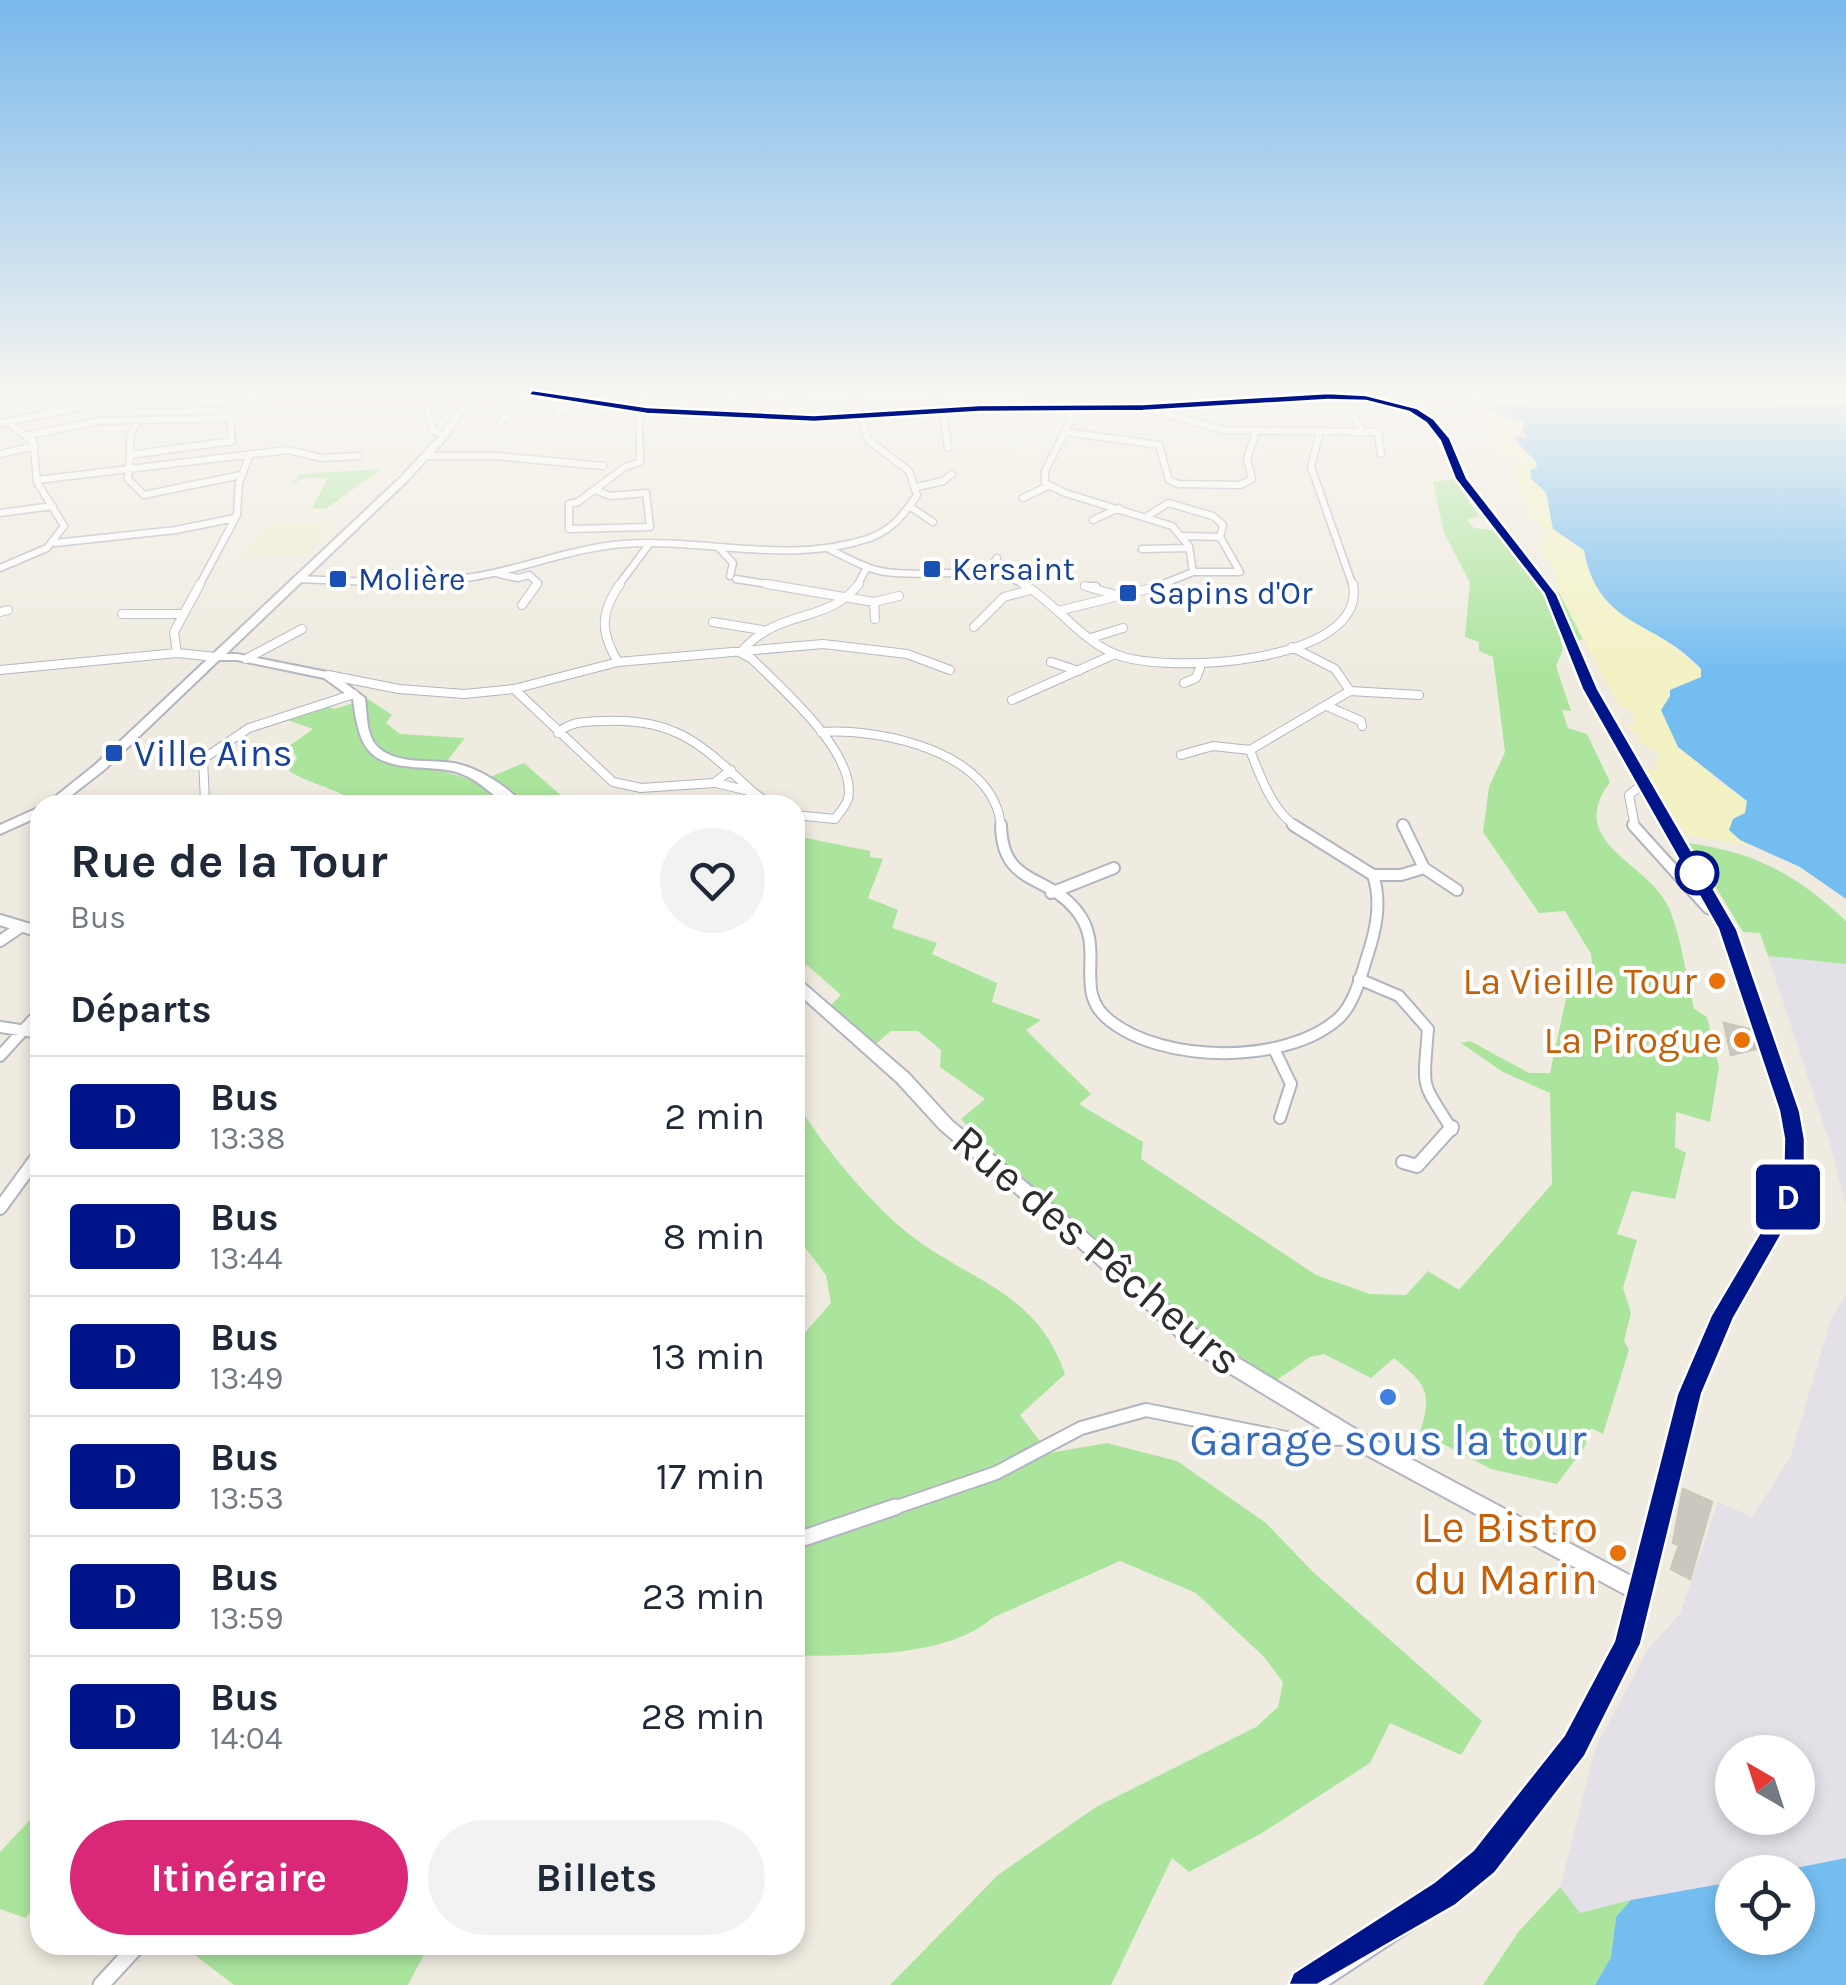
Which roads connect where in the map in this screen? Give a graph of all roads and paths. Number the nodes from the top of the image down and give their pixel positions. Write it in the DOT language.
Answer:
graph roads {
  1 [pos="40,486"];
  2 [pos="135,486"];
  3 [pos="185,486"];
  4 [pos="240,486"];
  5 [pos="396,486"];
  6 [pos="601,486"];
  7 [pos="917,486"];
  8 [pos="1048,486"];
  9 [pos="1318,486"];
  10 [pos="1466,486"];
  11 [pos="595,490"];
  12 [pos="1024,498"];
  13 [pos="53,506"];
  14 [pos="912,508"];
  15 [pos="1120,508"];
  16 [pos="0,513"];
  17 [pos="236,516"];
  18 [pos="1148,516"];
  19 [pos="1093,520"];
  20 [pos="933,522"];
  21 [pos="1184,536"];
  22 [pos="1220,537"];
  23 [pos="854,541"];
  24 [pos="55,542"];
  25 [pos="650,543"];
  26 [pos="718,548"];
  27 [pos="826,548"];
  28 [pos="1190,548"];
  29 [pos="1142,549"];
  30 [pos="997,558"];
  31 [pos="864,565"];
  32 [pos="0,568"];
  33 [pos="497,572"];
  34 [pos="988,572"];
  35 [pos="1193,572"];
  36 [pos="297,579"];
  37 [pos="1085,586"];
  38 [pos="1160,586"];
  39 [pos="1030,590"];
  40 [pos="899,596"];
  41 [pos="1120,596"];
  42 [pos="848,600"];
  43 [pos="874,602"];
  44 [pos="1196,602"];
  45 [pos="522,604"];
  46 [pos="1058,611"];
  47 [pos="122,614"];
  48 [pos="182,614"];
  49 [pos="875,619"];
  50 [pos="713,622"];
  51 [pos="974,627"];
  52 [pos="1123,628"];
  53 [pos="302,629"];
  54 [pos="762,630"];
  55 [pos="1091,638"];
  56 [pos="1292,647"];
  57 [pos="740,652"];
  58 [pos="176,653"];
  59 [pos="1115,654"];
  60 [pos="216,657"];
  61 [pos="246,658"];
  62 [pos="618,662"];
  63 [pos="1051,662"];
  64 [pos="1200,668"];
  65 [pos="0,670"];
  66 [pos="950,670"];
  67 [pos="1080,672"];
  68 [pos="328,674"];
  69 [pos="1184,683"];
  70 [pos="514,689"];
  71 [pos="1350,691"];
  72 [pos="354,694"];
  73 [pos="1419,695"];
  74 [pos="1012,700"];
  75 [pos="1328,707"];
  76 [pos="540,716"];
  77 [pos="568,724"];
  78 [pos="1362,726"];
  79 [pos="820,732"];
  80 [pos="558,733"];
  81 [pos="1250,750"];
  82 [pos="1181,755"];
  83 [pos="731,770"];
  84 [pos="714,782"];
  85 [pos="1643,784"];
  86 [pos="753,792"];
  87 [pos="64,795"];
  88 [pos="207,795"];
  89 [pos="505,795"];
  90 [pos="757,795"];
  91 [pos="805,816"];
  92 [pos="30,819"];
  93 [pos="1403,824"];
  94 [pos="0,830"];
  95 [pos="1114,868"];
  96 [pos="1424,868"];
  97 [pos="1374,875"];
  98 [pos="1457,890"];
  99 [pos="1052,894"];
  100 [pos="1718,911"];
  101 [pos="0,920"];
  102 [pos="19,928"];
  103 [pos="30,930"];
  104 [pos="0,941"];
  105 [pos="1359,979"];
  106 [pos="805,992"];
  107 [pos="30,1023"];
  108 [pos="0,1028"];
  109 [pos="23,1031"];
  110 [pos="30,1032"];
  111 [pos="1274,1049"];
  112 [pos="0,1056"];
  113 [pos="1280,1118"];
  114 [pos="1403,1162"];
  115 [pos="30,1167"];
  116 [pos="0,1208"];
  117 [pos="1355,1439"];
  118 [pos="805,1539"];
  119 [pos="1639,1592"];
  120 [pos="129,1955"];
  121 [pos="101,1985"];
  122 [pos="1305,1985"];
  1 -- 13 [label="street"];
  2 -- 3 [label="street"];
  4 -- 17 [label="street"];
  5 -- 36 [label="street"];
  6 -- 11 [label="street"];
  7 -- 14 [label="street"];
  8 -- 12 [label="street"];
  8 -- 15 [label="street"];
  9 -- 56 [label="street"];
  10 -- 85 [label="street"];
  11 -- 11 [label="street"];
  13 -- 16 [label="street"];
  13 -- 24 [label="street"];
  14 -- 20 [label="street"];
  14 -- 23 [label="street"];
  15 -- 18 [label="street"];
  15 -- 19 [label="street"];
  17 -- 24 [label="street"];
  17 -- 48 [label="street"];
  18 -- 21 [label="street"];
  18 -- 22 [label="street"];
  21 -- 22 [label="street"];
  21 -- 28 [label="street"];
  22 -- 35 [label="street"];
  23 -- 27 [label="street"];
  23 -- 31 [label="street"];
  24 -- 32 [label="street"];
  25 -- 26 [label="street"];
  25 -- 33 [label="street"];
  25 -- 62 [label="street"];
  26 -- 27 [label="street"];
  26 -- 42 [label="street"];
  27 -- 31 [label="street"];
  28 -- 29 [label="street"];
  28 -- 35 [label="street"];
  30 -- 34 [label="street"];
  31 -- 34 [label="street"];
  31 -- 42 [label="street"];
  33 -- 36 [label="street"];
  33 -- 45 [label="street"];
  34 -- 39 [label="street"];
  35 -- 38 [label="street"];
  36 -- 60 [label="street"];
  37 -- 41 [label="street"];
  38 -- 41 [label="street"];
  38 -- 44 [label="street"];
  39 -- 46 [label="street"];
  39 -- 51 [label="street"];
  40 -- 43 [label="street"];
  41 -- 46 [label="street"];
  42 -- 43 [label="street"];
  42 -- 54 [label="street"];
  43 -- 49 [label="street"];
  46 -- 55 [label="street"];
  47 -- 48 [label="street"];
  48 -- 58 [label="street"];
  50 -- 54 [label="street"];
  52 -- 55 [label="street"];
  53 -- 61 [label="street"];
  54 -- 57 [label="street"];
  55 -- 59 [label="street"];
  56 -- 64 [label="street"];
  56 -- 71 [label="street"];
  57 -- 62 [label="street"];
  57 -- 66 [label="street"];
  57 -- 79 [label="street"];
  58 -- 60 [label="street"];
  58 -- 65 [label="street"];
  59 -- 64 [label="street"];
  59 -- 67 [label="street"];
  60 -- 61 [label="street"];
  60 -- 87 [label="street"];
  61 -- 68 [label="street"];
  62 -- 70 [label="street"];
  63 -- 67 [label="street"];
  64 -- 69 [label="street"];
  67 -- 74 [label="street"];
  68 -- 70 [label="street"];
  68 -- 72 [label="street"];
  70 -- 76 [label="street"];
  71 -- 73 [label="street"];
  71 -- 75 [label="street"];
  72 -- 88 [label="street"];
  72 -- 89 [label="street"];
  75 -- 78 [label="street"];
  75 -- 81 [label="street"];
  76 -- 77 [label="street"];
  76 -- 80 [label="street"];
  77 -- 80 [label="street"];
  77 -- 83 [label="street"];
  79 -- 91 [label="street"];
  79 -- 99 [label="street"];
  80 -- 84 [label="street"];
  81 -- 82 [label="street"];
  81 -- 97 [label="street"];
  83 -- 84 [label="street"];
  83 -- 86 [label="street"];
  84 -- 86 [label="street"];
  85 -- 100 [label="street"];
  85 -- 100 [label="street"];
  86 -- 90 [label="street"];
  92 -- 94 [label="street"];
  93 -- 96 [label="street"];
  95 -- 99 [label="street"];
  96 -- 97 [label="street"];
  96 -- 98 [label="street"];
  97 -- 105 [label="street"];
  99 -- 111 [label="street"];
  100 -- 119 [label="street"];
  101 -- 102 [label="street"];
  102 -- 103 [label="street"];
  102 -- 104 [label="street"];
  105 -- 111 [label="street"];
  105 -- 114 [label="street"];
  106 -- 117 [label="street, Rue des Pêcheurs"];
  107 -- 109 [label="street"];
  108 -- 109 [label="street"];
  109 -- 110 [label="street"];
  109 -- 112 [label="street"];
  111 -- 113 [label="street"];
  115 -- 116 [label="street"];
  117 -- 118 [label="street"];
  117 -- 119 [label="street, Rue des Pêcheurs"];
  119 -- 122 [label="street"];
  120 -- 121 [label="street"];
}
